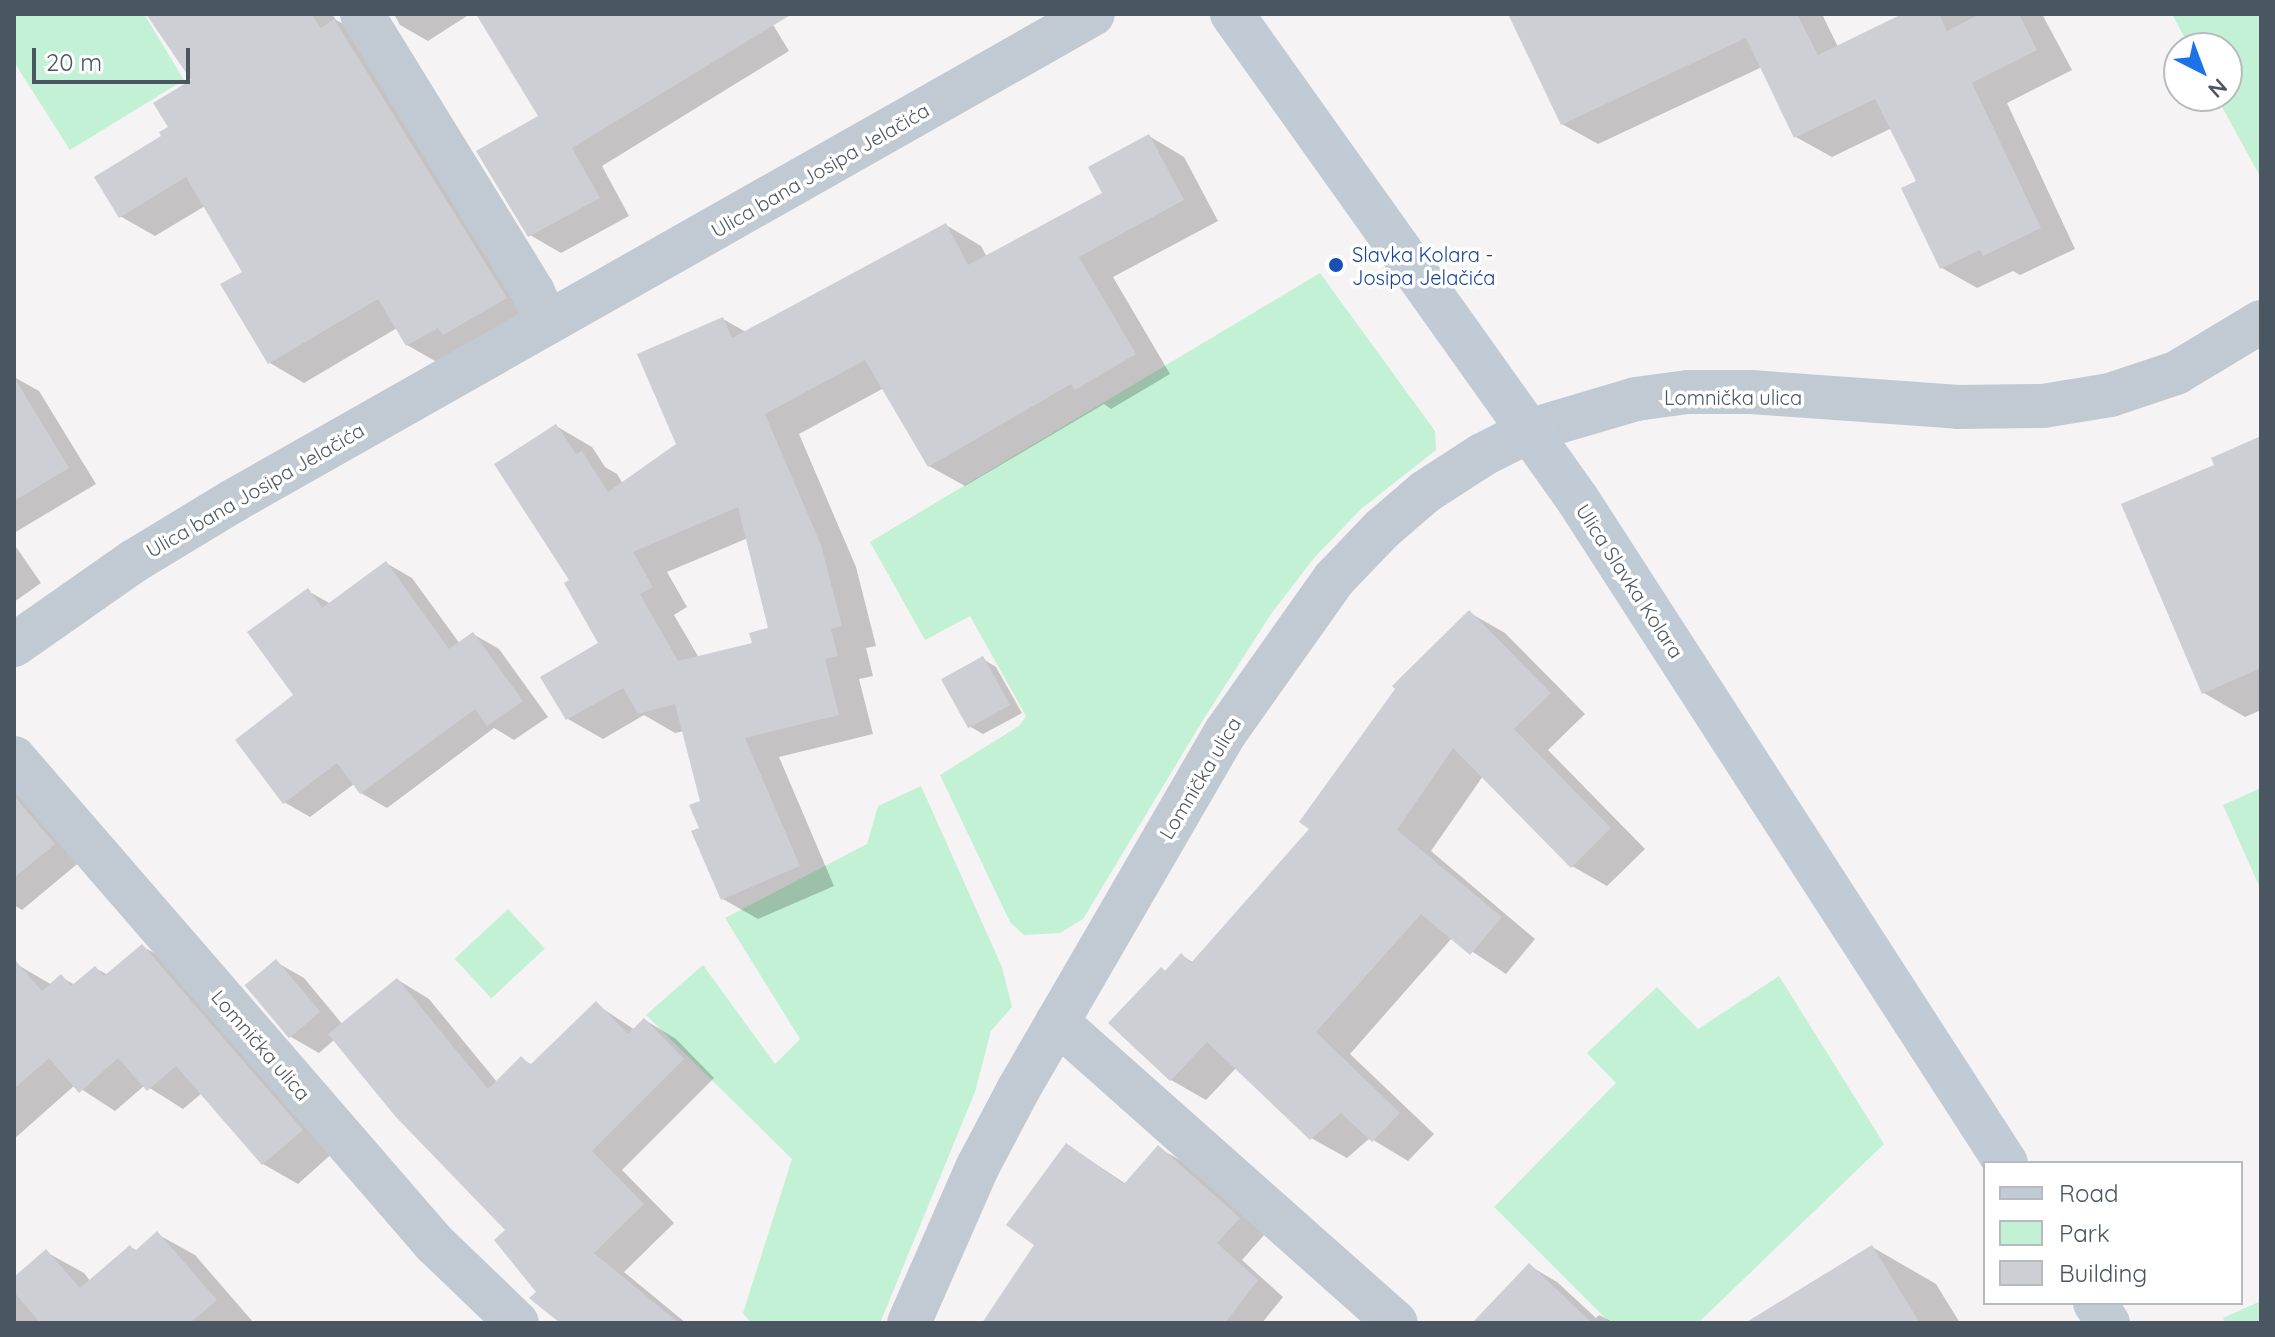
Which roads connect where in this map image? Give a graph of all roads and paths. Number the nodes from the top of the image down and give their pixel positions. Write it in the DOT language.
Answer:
graph roads {
  1 [pos="362,14"];
  2 [pos="1093,14"];
  3 [pos="1232,14"];
  4 [pos="2261,322"];
  5 [pos="546,323"];
  6 [pos="1531,430"];
  7 [pos="14,645"];
  8 [pos="14,758"];
  9 [pos="1057,1022"];
  10 [pos="2005,1161"];
  11 [pos="2096,1305"];
  12 [pos="517,1323"];
  13 [pos="909,1323"];
  14 [pos="1396,1323"];
  15 [pos="2108,1323"];
  1 -- 5 [label="street"];
  2 -- 5 [label="street, Ulica bana Josipa Jelačića"];
  3 -- 6 [label="main road, Ulica Slavka Kolara"];
  4 -- 6 [label="street, Lomnička ulica"];
  5 -- 7 [label="street, Ulica bana Josipa Jelačića"];
  6 -- 9 [label="street, Lomnička ulica"];
  6 -- 10 [label="main road, Ulica Slavka Kolara"];
  8 -- 12 [label="street, Lomnička ulica"];
  9 -- 13 [label="street, Lomnička ulica"];
  9 -- 14 [label="street"];
  11 -- 15 [label="main road"];
}
